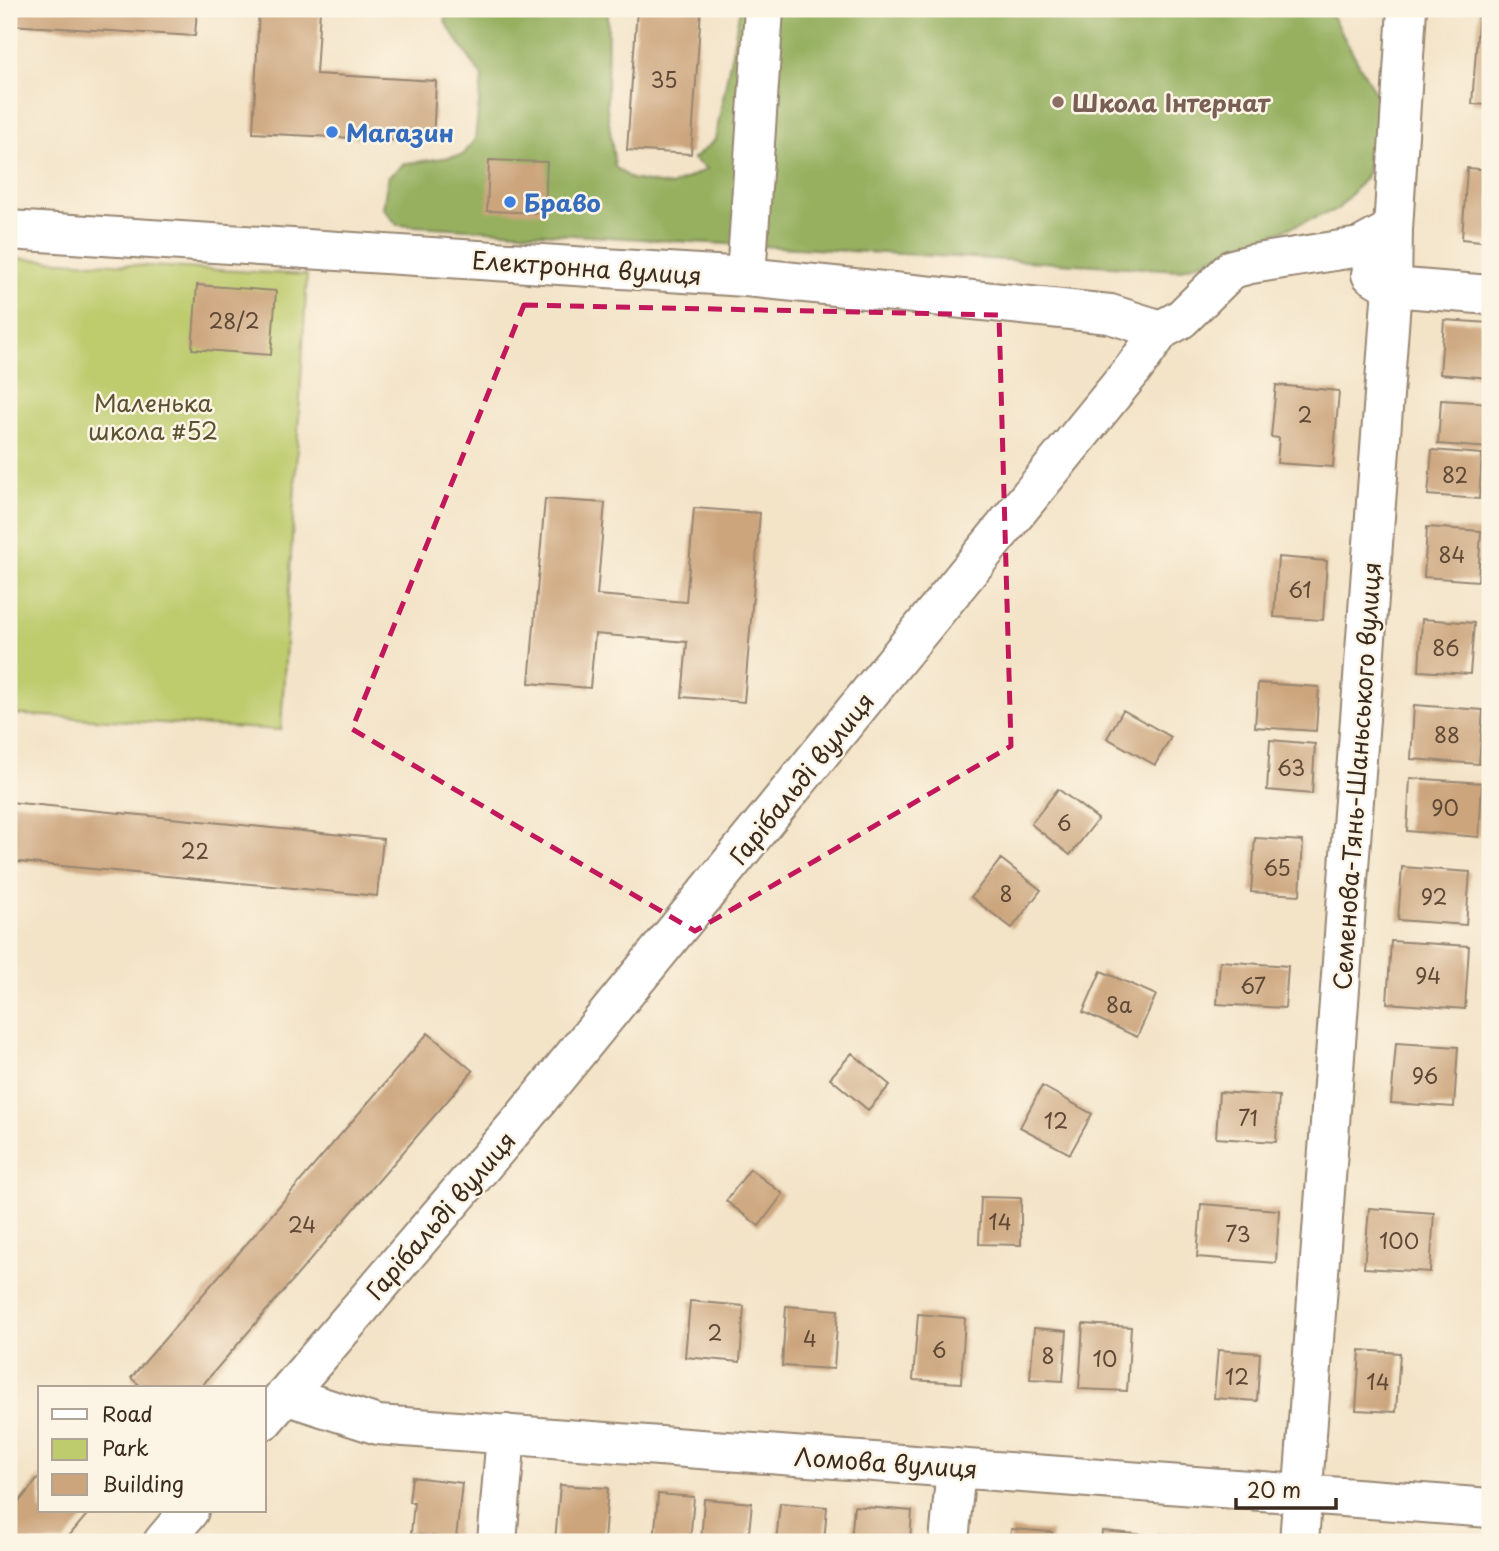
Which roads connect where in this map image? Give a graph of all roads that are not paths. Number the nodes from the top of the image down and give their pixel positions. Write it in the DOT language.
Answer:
graph roads {
  1 [pos="764,9"];
  2 [pos="1407,9"];
  3 [pos="1393,229"];
  4 [pos="9,230"];
  5 [pos="1335,251"];
  6 [pos="746,277"];
  7 [pos="1392,287"];
  8 [pos="1490,295"];
  9 [pos="1161,330"];
  10 [pos="275,1407"];
  11 [pos="506,1434"];
  12 [pos="956,1468"];
  13 [pos="1303,1494"];
  14 [pos="1490,1508"];
  15 [pos="188,1512"];
  16 [pos="163,1542"];
  17 [pos="497,1542"];
  18 [pos="949,1542"];
  19 [pos="1299,1542"];
  1 -- 6 [label="street"];
  2 -- 3 [label="street, Семенова-Тянь-Шаньського вулиця"];
  3 -- 5 [label="street, Гарібальді вулиця"];
  3 -- 7 [label="street, Семенова-Тянь-Шаньського вулиця"];
  4 -- 6 [label="street, Електронна вулиця"];
  5 -- 7 [label="street"];
  5 -- 9 [label="street, Гарібальді вулиця"];
  6 -- 9 [label="street, Електронна вулиця"];
  7 -- 8 [label="street"];
  7 -- 13 [label="street, Семенова-Тянь-Шаньського вулиця"];
  9 -- 10 [label="street, Гарібальді вулиця"];
  10 -- 11 [label="street, Ломова вулиця"];
  11 -- 12 [label="street, Ломова вулиця"];
  11 -- 17 [label="street"];
  12 -- 13 [label="street, Ломова вулиця"];
  12 -- 18 [label="street"];
  13 -- 14 [label="street, Ломова вулиця"];
  13 -- 19 [label="street, Семенова-Тянь-Шаньського вулиця"];
  15 -- 16 [label="street"];
}
